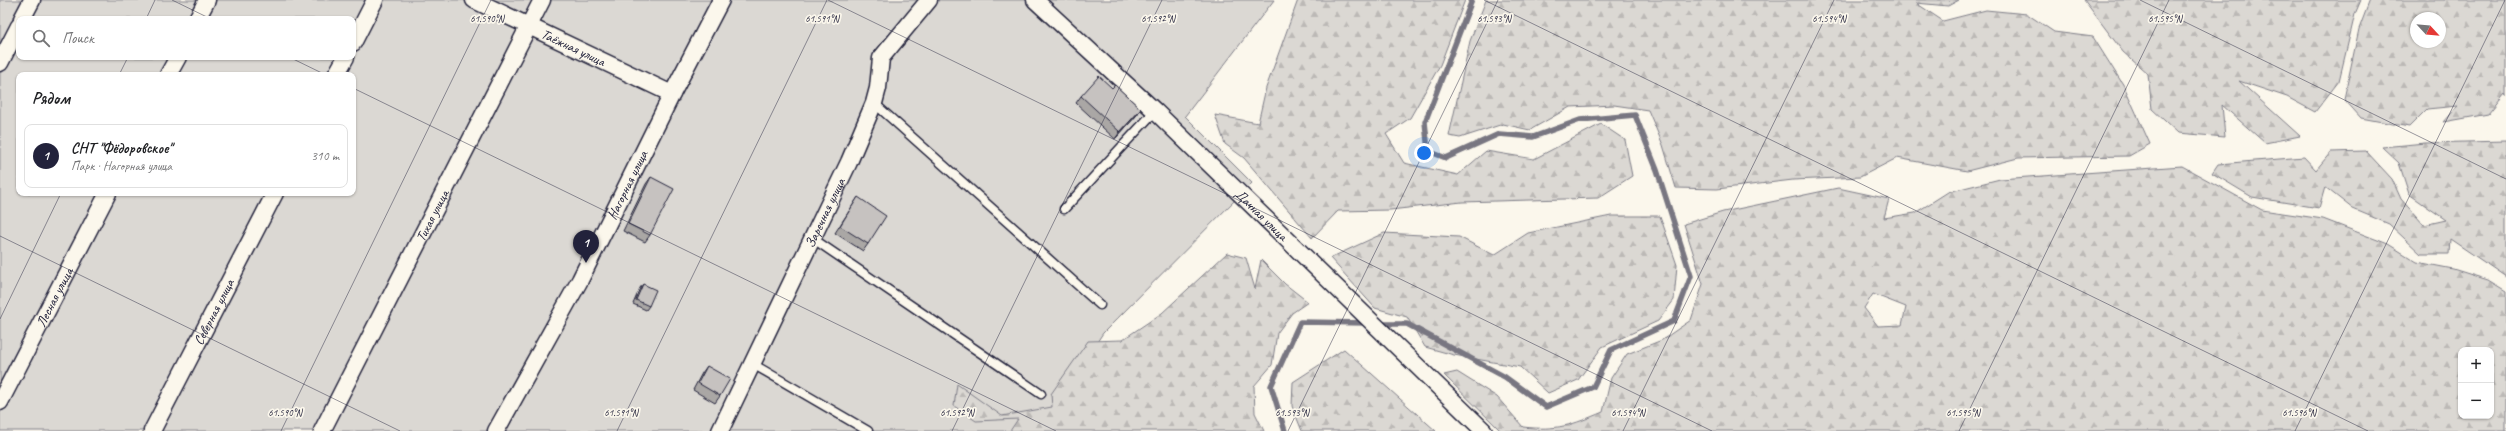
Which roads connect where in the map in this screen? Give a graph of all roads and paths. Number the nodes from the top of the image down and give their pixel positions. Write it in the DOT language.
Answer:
graph roads {
  1 [pos="32,0"];
  2 [pos="207,0"];
  3 [pos="375,0"];
  4 [pos="474,0"];
  5 [pos="542,0"];
  6 [pos="721,0"];
  7 [pos="929,0"];
  8 [pos="1036,0"];
  9 [pos="24,16"];
  10 [pos="199,16"];
  11 [pos="529,25"];
  12 [pos="16,32"];
  13 [pos="356,37"];
  14 [pos="176,60"];
  15 [pos="344,60"];
  16 [pos="0,62"];
  17 [pos="170,72"];
  18 [pos="338,72"];
  19 [pos="672,94"];
  20 [pos="874,103"];
  21 [pos="1155,111"];
  22 [pos="106,196"];
  23 [pos="273,196"];
  24 [pos="1064,209"];
  25 [pos="812,238"];
  26 [pos="1100,304"];
  27 [pos="751,362"];
  28 [pos="1040,394"];
  29 [pos="0,402"];
  30 [pos="152,431"];
  31 [pos="322,431"];
  32 [pos="496,431"];
  33 [pos="720,431"];
  34 [pos="868,431"];
  35 [pos="1484,431"];
  1 -- 9 [label="street"];
  2 -- 10 [label="street"];
  3 -- 13 [label="street"];
  4 -- 11 [label="street, Таёжная улица"];
  5 -- 11 [label="street, Тихая улица"];
  6 -- 19 [label="street, Нагорная улица"];
  7 -- 20 [label="street, Заречная улица"];
  8 -- 21 [label="street, Дачная улица"];
  11 -- 19 [label="street, Таёжная улица"];
  11 -- 31 [label="street, Тихая улица"];
  12 -- 16 [label="street"];
  14 -- 17 [label="street"];
  15 -- 18 [label="street"];
  19 -- 32 [label="street, Нагорная улица"];
  20 -- 25 [label="street, Заречная улица"];
  20 -- 26 [label="lane"];
  21 -- 24 [label="lane"];
  21 -- 35 [label="street, Дачная улица"];
  22 -- 29 [label="street, Лесная улица"];
  23 -- 30 [label="street, Северная улица"];
  25 -- 27 [label="street, Заречная улица"];
  25 -- 28 [label="lane"];
  27 -- 33 [label="street, Заречная улица"];
  27 -- 34 [label="lane"];
}
